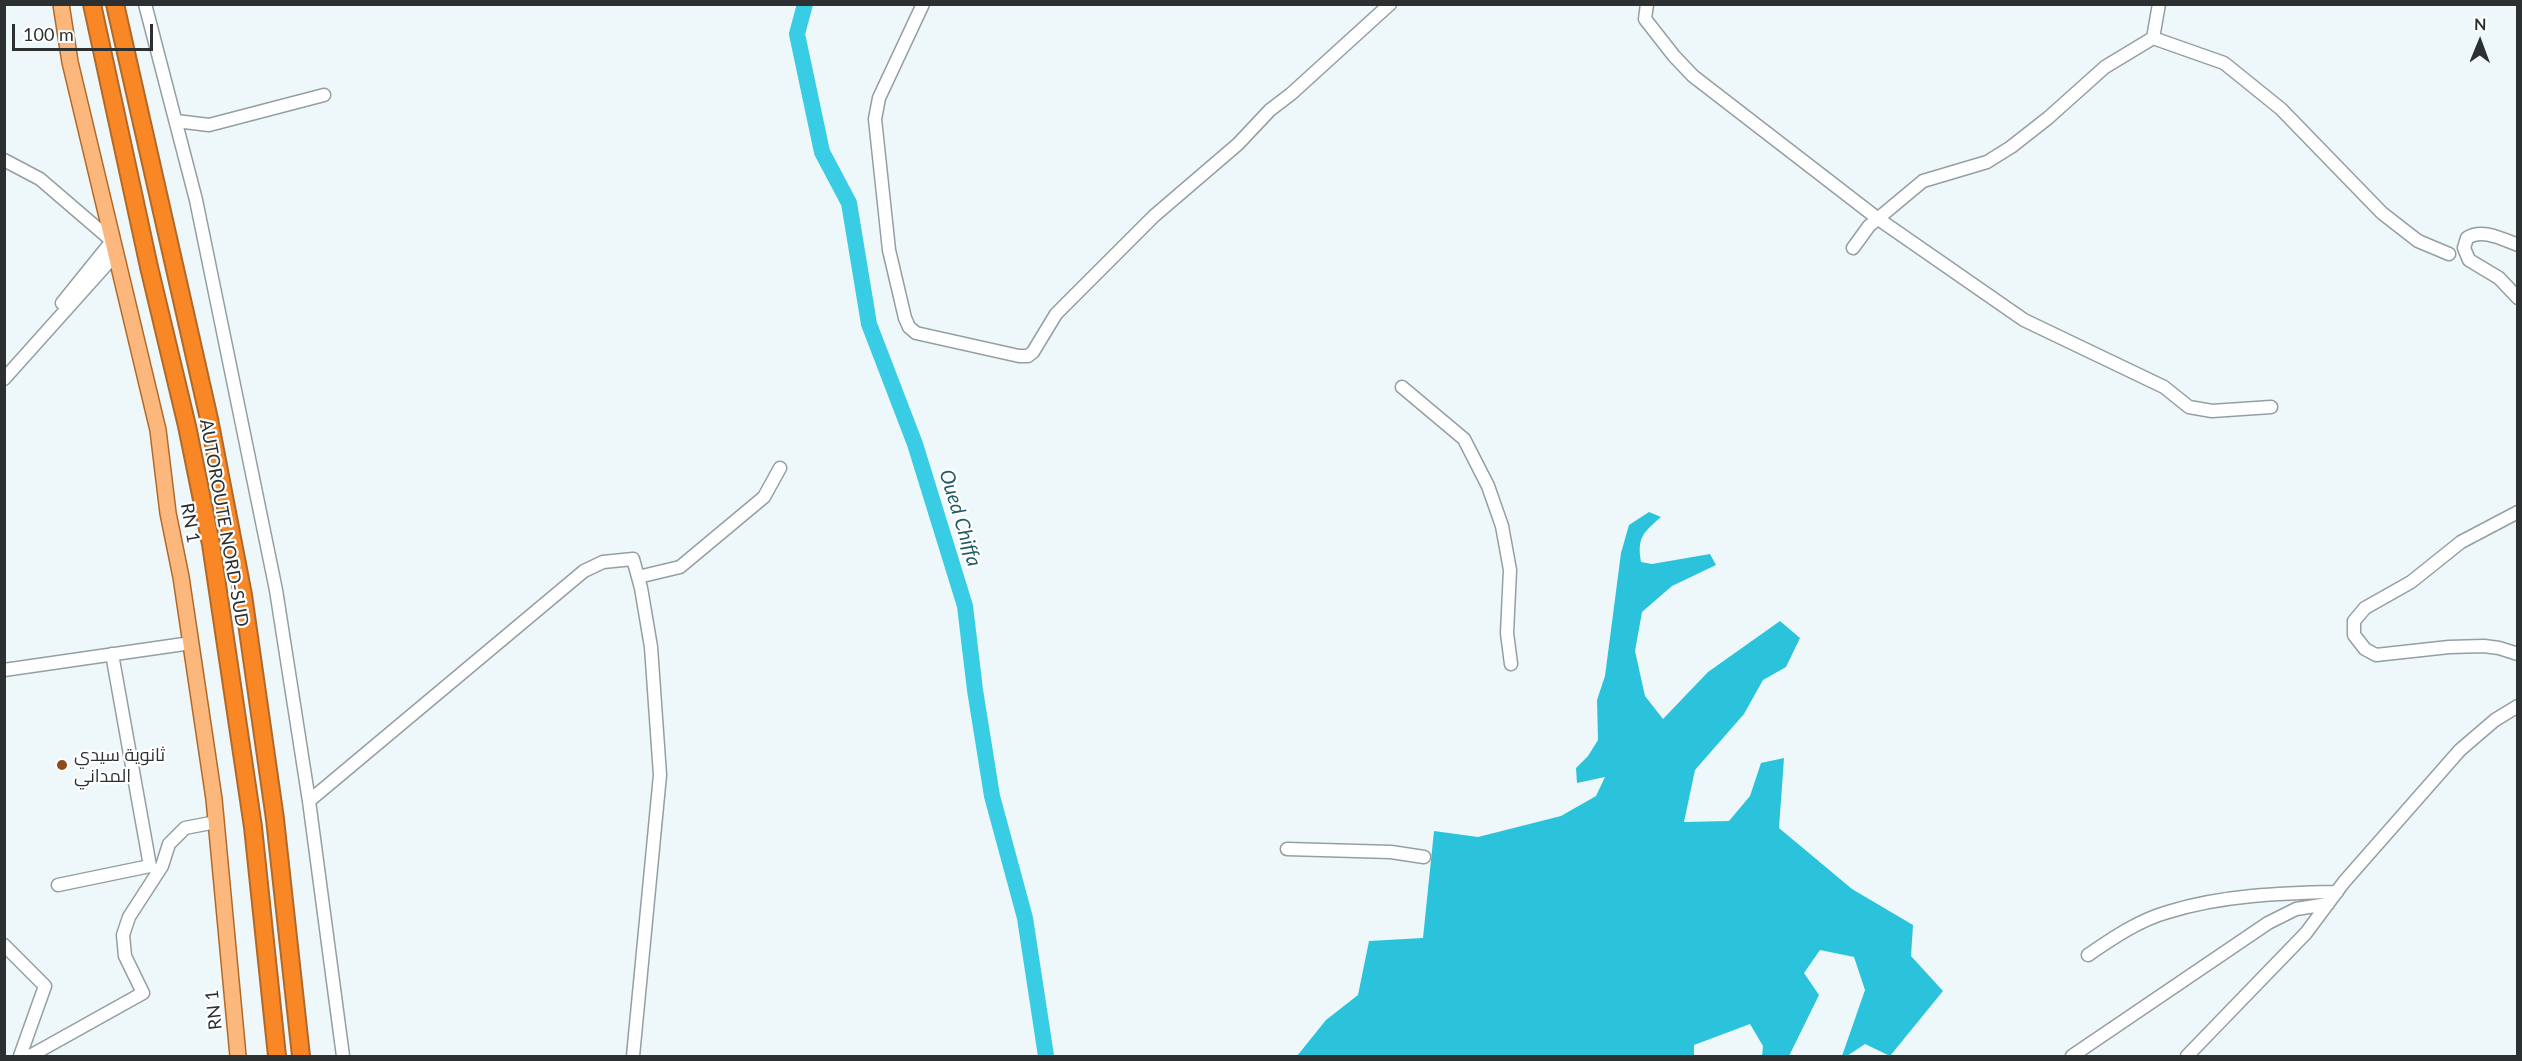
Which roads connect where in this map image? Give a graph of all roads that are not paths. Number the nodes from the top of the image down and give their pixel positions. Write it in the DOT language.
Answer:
graph roads {
  1 [pos="61,4"];
  2 [pos="92,4"];
  3 [pos="116,4"];
  4 [pos="145,4"];
  5 [pos="923,4"];
  6 [pos="1390,4"];
  7 [pos="1647,4"];
  8 [pos="2159,4"];
  9 [pos="2153,38"];
  10 [pos="324,95"];
  11 [pos="176,121"];
  12 [pos="4,160"];
  13 [pos="1877,218"];
  14 [pos="113,245"];
  15 [pos="2517,245"];
  16 [pos="1853,248"];
  17 [pos="2449,254"];
  18 [pos="2517,298"];
  19 [pos="4,367"];
  20 [pos="4,379"];
  21 [pos="1402,387"];
  22 [pos="2271,407"];
  23 [pos="780,468"];
  24 [pos="2517,512"];
  25 [pos="638,577"];
  26 [pos="191,643"];
  27 [pos="112,654"];
  28 [pos="2517,654"];
  29 [pos="1511,664"];
  30 [pos="4,670"];
  31 [pos="2517,706"];
  32 [pos="309,801"];
  33 [pos="216,822"];
  34 [pos="1287,849"];
  35 [pos="1424,857"];
  36 [pos="58,885"];
  37 [pos="2337,891"];
  38 [pos="2328,904"];
  39 [pos="4,945"];
  40 [pos="2088,956"];
  41 [pos="20,1056"];
  42 [pos="30,1056"];
  43 [pos="238,1056"];
  44 [pos="277,1056"];
  45 [pos="301,1056"];
  46 [pos="343,1056"];
  47 [pos="633,1056"];
  48 [pos="2072,1056"];
  49 [pos="2187,1056"];
  1 -- 14 [label="main road, RN 1"];
  2 -- 44 [label="highway, AUTOROUTE NORD-SUD"];
  3 -- 45 [label="highway, AUTOROUTE NORD-SUD"];
  4 -- 11 [label="street"];
  5 -- 6 [label="street"];
  7 -- 13 [label="street"];
  8 -- 9 [label="street"];
  9 -- 13 [label="street"];
  9 -- 17 [label="street"];
  10 -- 11 [label="street"];
  11 -- 32 [label="street"];
  12 -- 14 [label="street"];
  13 -- 16 [label="street"];
  13 -- 22 [label="street"];
  14 -- 19 [label="street"];
  14 -- 20 [label="street"];
  14 -- 26 [label="main road, RN 1"];
  15 -- 18 [label="street"];
  21 -- 29 [label="street"];
  23 -- 25 [label="street"];
  24 -- 28 [label="street"];
  25 -- 32 [label="street"];
  25 -- 47 [label="street"];
  26 -- 27 [label="street"];
  26 -- 33 [label="main road, RN 1"];
  27 -- 30 [label="street"];
  27 -- 36 [label="street"];
  31 -- 37 [label="street"];
  32 -- 46 [label="street"];
  33 -- 42 [label="street"];
  33 -- 43 [label="main road, RN 1"];
  34 -- 35 [label="street"];
  37 -- 38 [label="street"];
  37 -- 40 [label="street"];
  38 -- 48 [label="street"];
  38 -- 49 [label="street"];
  39 -- 41 [label="street"];
}
